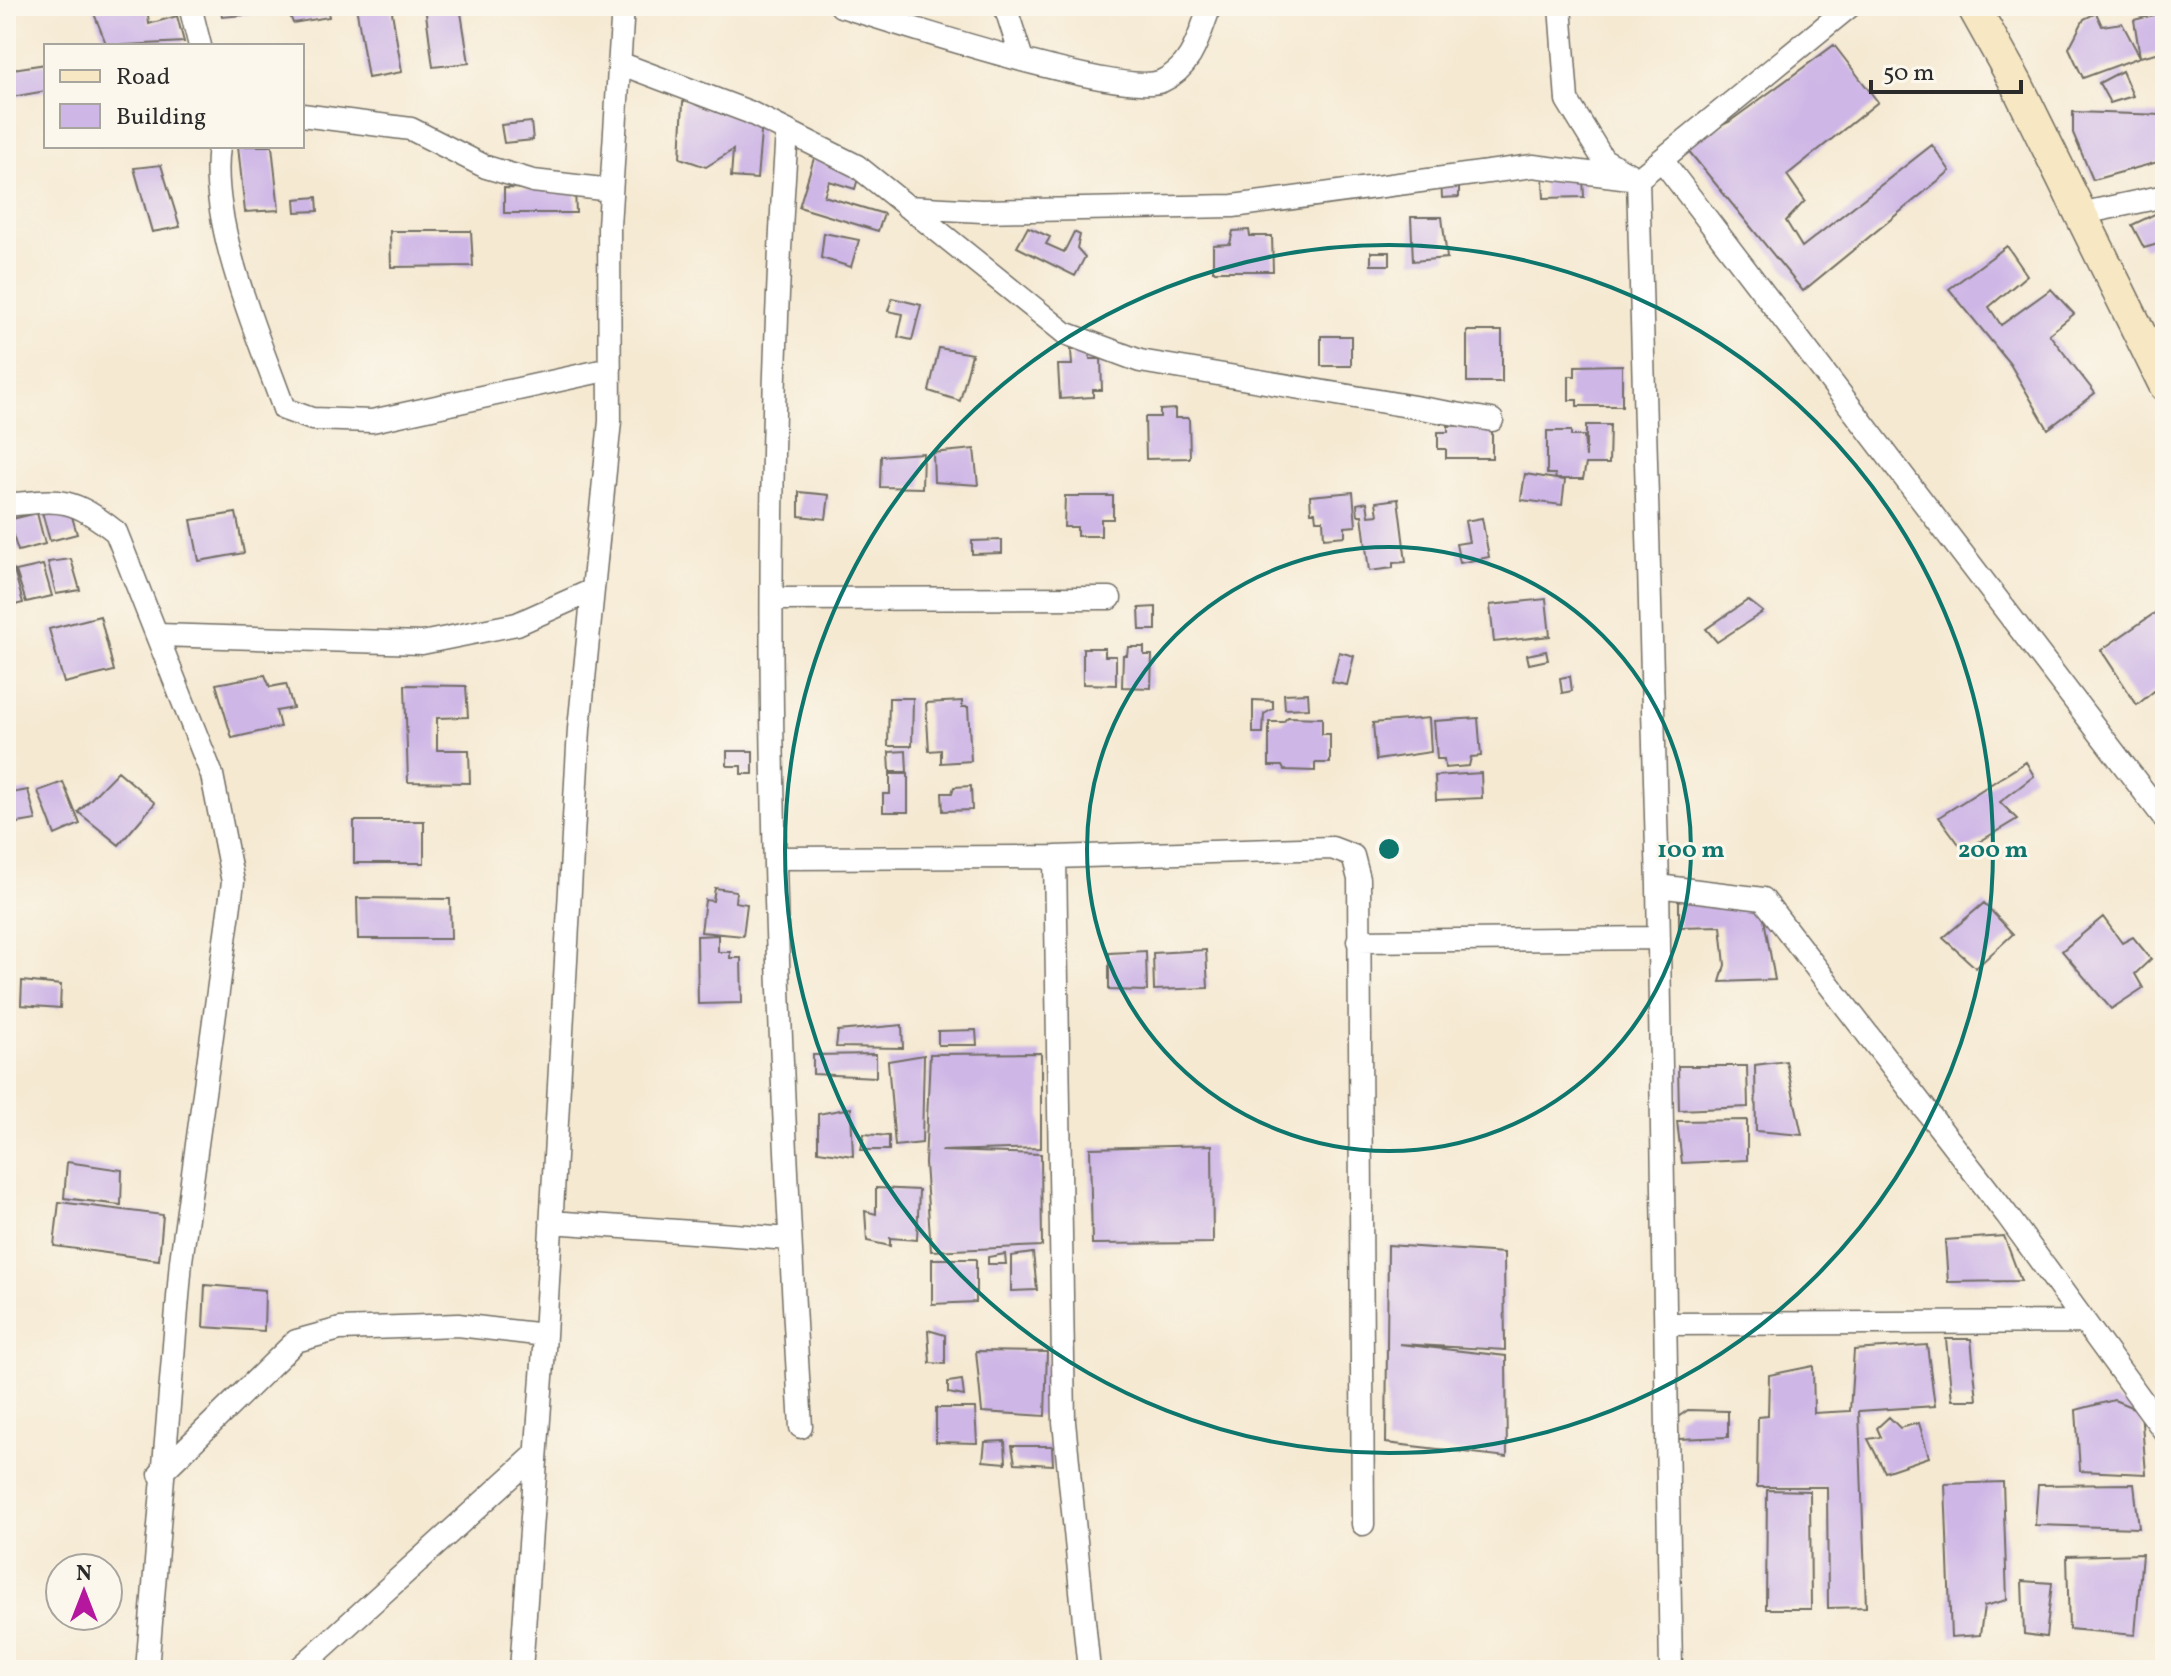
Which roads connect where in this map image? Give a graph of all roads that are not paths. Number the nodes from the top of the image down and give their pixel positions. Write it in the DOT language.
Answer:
graph roads {
  1 [pos="190,6"];
  2 [pos="623,6"];
  3 [pos="841,6"];
  4 [pos="1005,6"];
  5 [pos="1210,6"];
  6 [pos="1560,6"];
  7 [pos="1850,6"];
  8 [pos="1973,6"];
  9 [pos="200,44"];
  10 [pos="1022,59"];
  11 [pos="619,63"];
  12 [pos="304,115"];
  13 [pos="787,131"];
  14 [pos="219,148"];
  15 [pos="1662,160"];
  16 [pos="1638,179"];
  17 [pos="611,190"];
  18 [pos="2165,196"];
  19 [pos="907,207"];
  20 [pos="2079,214"];
  21 [pos="610,369"];
  22 [pos="2165,385"];
  23 [pos="1492,420"];
  24 [pos="6,505"];
  25 [pos="593,590"];
  26 [pos="1110,598"];
  27 [pos="772,599"];
  28 [pos="158,635"];
  29 [pos="2165,819"];
  30 [pos="1055,857"];
  31 [pos="775,858"];
  32 [pos="1658,886"];
  33 [pos="1659,938"];
  34 [pos="1358,941"];
  35 [pos="551,1222"];
  36 [pos="790,1239"];
  37 [pos="2085,1322"];
  38 [pos="1667,1324"];
  39 [pos="545,1335"];
  40 [pos="801,1427"];
  41 [pos="2165,1432"];
  42 [pos="534,1456"];
  43 [pos="160,1474"];
  44 [pos="1363,1524"];
  45 [pos="147,1670"];
  46 [pos="298,1670"];
  47 [pos="521,1670"];
  48 [pos="1089,1670"];
  49 [pos="1671,1670"];
  1 -- 9 [label="street"];
  2 -- 11 [label="street"];
  3 -- 10 [label="street"];
  4 -- 10 [label="street"];
  5 -- 10 [label="street"];
  6 -- 16 [label="street"];
  7 -- 15 [label="street"];
  8 -- 20 [label="main road"];
  11 -- 13 [label="street"];
  11 -- 17 [label="street"];
  12 -- 17 [label="street"];
  13 -- 19 [label="street"];
  13 -- 27 [label="street"];
  14 -- 21 [label="street"];
  15 -- 16 [label="street"];
  15 -- 29 [label="street"];
  16 -- 19 [label="street"];
  16 -- 32 [label="street"];
  17 -- 21 [label="street"];
  18 -- 20 [label="street"];
  19 -- 23 [label="street"];
  20 -- 22 [label="main road"];
  21 -- 25 [label="street"];
  24 -- 28 [label="street"];
  25 -- 28 [label="street"];
  25 -- 35 [label="street"];
  26 -- 27 [label="street"];
  27 -- 31 [label="street"];
  28 -- 43 [label="street"];
  30 -- 31 [label="street"];
  30 -- 34 [label="street"];
  30 -- 48 [label="street"];
  31 -- 36 [label="street"];
  32 -- 33 [label="street"];
  32 -- 37 [label="street"];
  33 -- 34 [label="street"];
  33 -- 38 [label="street"];
  34 -- 44 [label="street"];
  35 -- 36 [label="street"];
  35 -- 39 [label="street"];
  36 -- 40 [label="street"];
  37 -- 38 [label="street"];
  37 -- 41 [label="street"];
  38 -- 49 [label="street"];
  39 -- 42 [label="street"];
  39 -- 43 [label="street"];
  42 -- 46 [label="street"];
  42 -- 47 [label="street"];
  43 -- 45 [label="street"];
}
